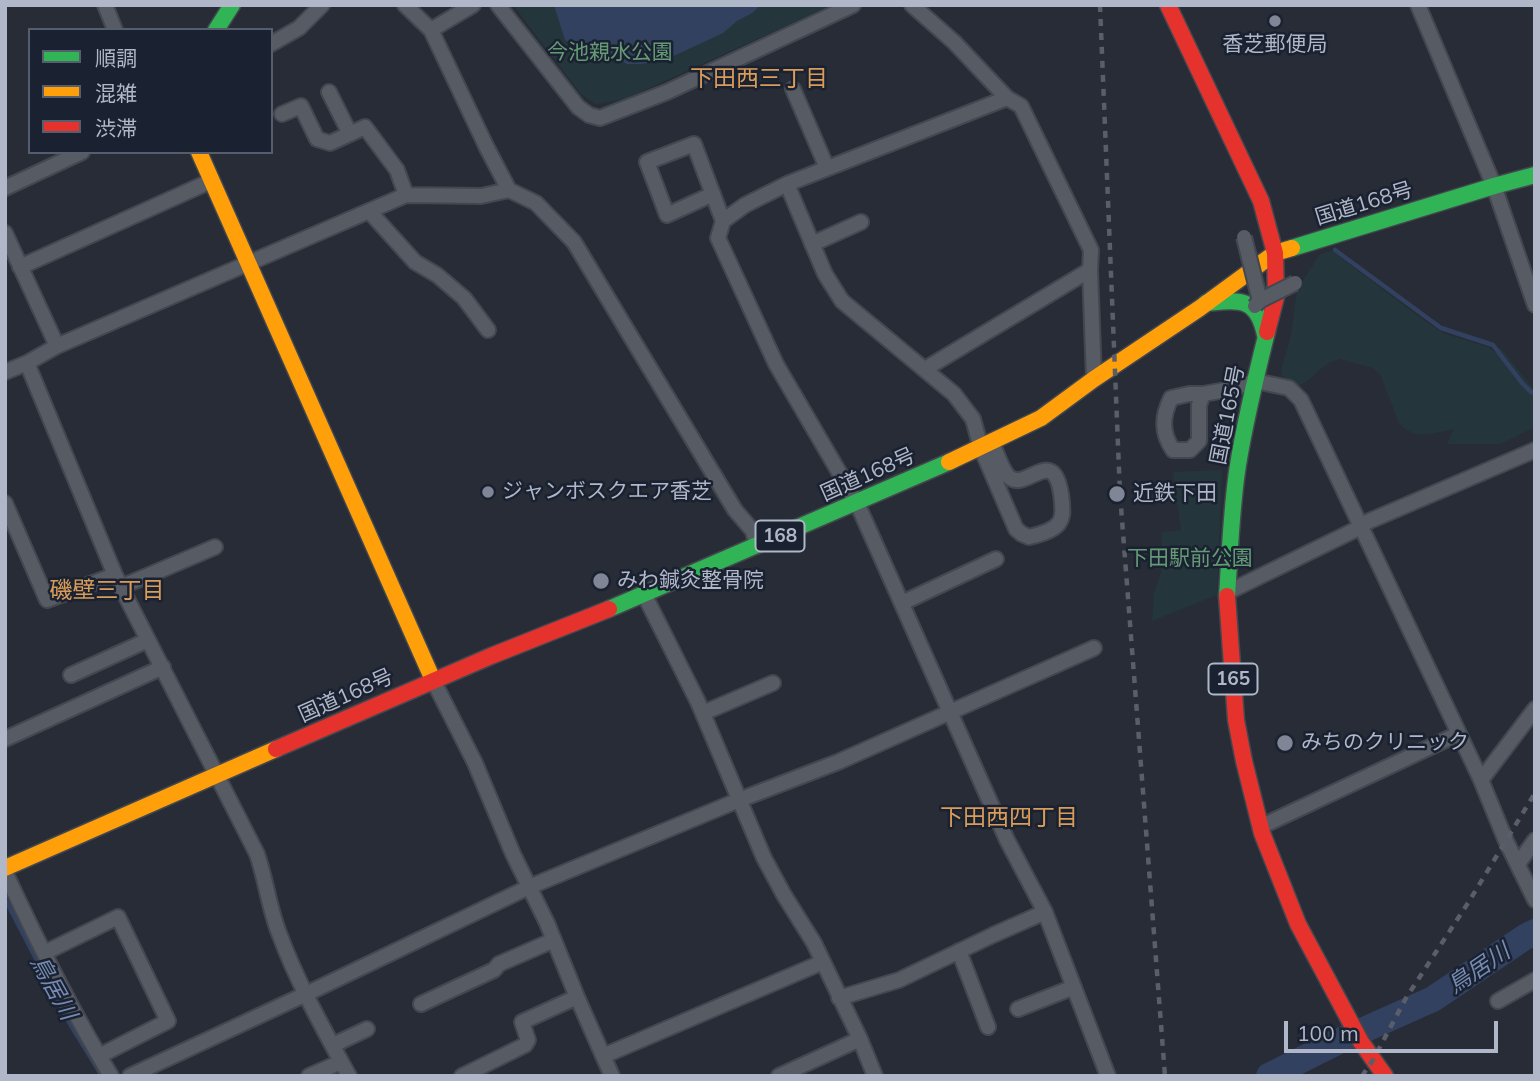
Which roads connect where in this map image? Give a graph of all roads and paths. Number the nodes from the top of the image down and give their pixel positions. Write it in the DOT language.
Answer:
graph roads {
  1 [pos="105,5"];
  2 [pos="232,5"];
  3 [pos="322,5"];
  4 [pos="405,5"];
  5 [pos="473,5"];
  6 [pos="498,5"];
  7 [pos="853,5"];
  8 [pos="912,5"];
  9 [pos="1168,5"];
  10 [pos="1419,5"];
  11 [pos="114,28"];
  12 [pos="217,28"];
  13 [pos="431,30"];
  14 [pos="273,43"];
  15 [pos="793,89"];
  16 [pos="330,92"];
  17 [pos="1007,98"];
  18 [pos="282,114"];
  19 [pos="350,134"];
  20 [pos="78,154"];
  21 [pos="200,154"];
  22 [pos="827,168"];
  23 [pos="1535,176"];
  24 [pos="211,181"];
  25 [pos="787,184"];
  26 [pos="1494,186"];
  27 [pos="5,188"];
  28 [pos="509,190"];
  29 [pos="713,194"];
  30 [pos="406,195"];
  31 [pos="369,212"];
  32 [pos="723,221"];
  33 [pos="861,222"];
  34 [pos="5,233"];
  35 [pos="1244,237"];
  36 [pos="812,244"];
  37 [pos="1276,253"];
  38 [pos="248,264"];
  39 [pos="20,267"];
  40 [pos="1090,270"];
  41 [pos="1295,283"];
  42 [pos="1206,303"];
  43 [pos="1535,305"];
  44 [pos="488,330"];
  45 [pos="1266,340"];
  46 [pos="57,346"];
  47 [pos="27,363"];
  48 [pos="925,369"];
  49 [pos="5,372"];
  50 [pos="1094,379"];
  51 [pos="1255,381"];
  52 [pos="1203,394"];
  53 [pos="986,445"];
  54 [pos="1535,450"];
  55 [pos="5,503"];
  56 [pos="857,503"];
  57 [pos="1361,526"];
  58 [pos="757,546"];
  59 [pos="215,547"];
  60 [pos="996,559"];
  61 [pos="118,581"];
  62 [pos="1228,592"];
  63 [pos="644,594"];
  64 [pos="902,603"];
  65 [pos="148,640"];
  66 [pos="1094,648"];
  67 [pos="163,667"];
  68 [pos="71,675"];
  69 [pos="433,680"];
  70 [pos="773,683"];
  71 [pos="1535,709"];
  72 [pos="950,712"];
  73 [pos="703,713"];
  74 [pos="1458,734"];
  75 [pos="5,740"];
  76 [pos="218,774"];
  77 [pos="1481,780"];
  78 [pos="739,800"];
  79 [pos="1260,827"];
  80 [pos="1535,840"];
  81 [pos="1518,864"];
  82 [pos="5,870"];
  83 [pos="529,887"];
  84 [pos="1535,900"];
  85 [pos="1045,912"];
  86 [pos="554,940"];
  87 [pos="959,951"];
  88 [pos="44,953"];
  89 [pos="823,961"];
  90 [pos="1535,980"];
  91 [pos="1074,987"];
  92 [pos="306,993"];
  93 [pos="577,997"];
  94 [pos="839,998"];
  95 [pos="1498,1001"];
  96 [pos="421,1004"];
  97 [pos="1018,1009"];
  98 [pos="988,1027"];
  99 [pos="367,1029"];
  100 [pos="860,1039"];
  101 [pos="333,1045"];
  102 [pos="99,1056"];
  103 [pos="603,1056"];
  104 [pos="341,1062"];
  105 [pos="111,1076"];
  106 [pos="130,1076"];
  107 [pos="309,1076"];
  108 [pos="349,1076"];
  109 [pos="462,1076"];
  110 [pos="612,1076"];
  111 [pos="779,1076"];
  112 [pos="875,1076"];
  113 [pos="1108,1076"];
  114 [pos="1385,1076"];
  1 -- 11 [label="street"];
  2 -- 12 [label="main road"];
  3 -- 14 [label="street"];
  4 -- 13 [label="street"];
  5 -- 13 [label="street"];
  6 -- 7 [label="street"];
  8 -- 17 [label="street"];
  9 -- 37 [label="main road, 国道165号 / 165"];
  10 -- 26 [label="street"];
  13 -- 28 [label="street"];
  15 -- 22 [label="street"];
  16 -- 19 [label="street"];
  17 -- 22 [label="street"];
  17 -- 40 [label="street"];
  18 -- 19 [label="street"];
  19 -- 30 [label="street"];
  20 -- 27 [label="street"];
  21 -- 24 [label="main road"];
  22 -- 25 [label="street"];
  23 -- 26 [label="main road, 国道168号 / 168"];
  24 -- 38 [label="main road"];
  24 -- 39 [label="street"];
  25 -- 32 [label="street"];
  25 -- 36 [label="street"];
  26 -- 37 [label="main road, 国道168号 / 168"];
  26 -- 43 [label="street"];
  28 -- 30 [label="street"];
  28 -- 58 [label="street"];
  29 -- 29 [label="street"];
  29 -- 32 [label="street"];
  30 -- 31 [label="street"];
  31 -- 38 [label="street"];
  31 -- 44 [label="street"];
  32 -- 56 [label="street"];
  33 -- 36 [label="street"];
  34 -- 39 [label="street"];
  35 -- 41 [label="street, bridge"];
  36 -- 48 [label="street"];
  37 -- 42 [label="main road, 国道168号 / 168"];
  37 -- 45 [label="main road, 国道165号 / 165"];
  38 -- 46 [label="street"];
  38 -- 69 [label="main road"];
  39 -- 46 [label="street"];
  40 -- 48 [label="street"];
  40 -- 50 [label="street"];
  42 -- 45 [label="main road"];
  42 -- 50 [label="main road, 国道168号 / 168"];
  45 -- 51 [label="main road, 国道165号 / 165"];
  46 -- 47 [label="street"];
  47 -- 49 [label="street"];
  47 -- 61 [label="street"];
  48 -- 53 [label="street"];
  50 -- 53 [label="main road, 国道168号 / 168"];
  51 -- 52 [label="street"];
  51 -- 57 [label="street"];
  51 -- 62 [label="main road, 国道165号 / 165"];
  53 -- 53 [label="street"];
  53 -- 56 [label="main road, 国道168号 / 168"];
  54 -- 57 [label="street"];
  55 -- 61 [label="street"];
  56 -- 58 [label="main road, 国道168号 / 168"];
  56 -- 64 [label="street"];
  57 -- 62 [label="street"];
  57 -- 74 [label="street"];
  58 -- 63 [label="main road, 国道168号 / 168"];
  59 -- 61 [label="street"];
  60 -- 64 [label="street"];
  61 -- 65 [label="street"];
  62 -- 79 [label="main road, 国道165号 / 165"];
  63 -- 69 [label="main road, 国道168号 / 168"];
  63 -- 73 [label="street"];
  64 -- 72 [label="street"];
  65 -- 67 [label="street"];
  65 -- 68 [label="street"];
  66 -- 72 [label="street"];
  67 -- 75 [label="street"];
  67 -- 76 [label="street"];
  69 -- 76 [label="main road, 国道168号 / 168"];
  69 -- 83 [label="street"];
  70 -- 73 [label="street"];
  71 -- 77 [label="street"];
  72 -- 78 [label="street"];
  72 -- 85 [label="street"];
  73 -- 78 [label="street"];
  74 -- 77 [label="street"];
  74 -- 79 [label="street"];
  76 -- 82 [label="main road, 国道168号 / 168"];
  76 -- 92 [label="street"];
  77 -- 81 [label="street"];
  78 -- 83 [label="street"];
  78 -- 89 [label="street"];
  79 -- 114 [label="main road, 国道165号 / 165"];
  80 -- 81 [label="street"];
  81 -- 84 [label="street"];
  82 -- 88 [label="street"];
  83 -- 86 [label="street"];
  83 -- 92 [label="street"];
  85 -- 87 [label="street"];
  85 -- 91 [label="street"];
  86 -- 93 [label="street"];
  86 -- 96 [label="street"];
  87 -- 94 [label="street"];
  87 -- 98 [label="street"];
  88 -- 102 [label="street"];
  88 -- 102 [label="street"];
  89 -- 94 [label="street"];
  89 -- 103 [label="street"];
  90 -- 95 [label="street"];
  91 -- 97 [label="street"];
  91 -- 113 [label="street"];
  92 -- 101 [label="street"];
  92 -- 106 [label="street"];
  93 -- 103 [label="street"];
  93 -- 109 [label="street"];
  94 -- 100 [label="street"];
  99 -- 101 [label="street"];
  100 -- 111 [label="street"];
  100 -- 112 [label="street"];
  101 -- 104 [label="street"];
  102 -- 105 [label="street"];
  103 -- 110 [label="street"];
  104 -- 107 [label="street"];
  104 -- 108 [label="street"];
}
